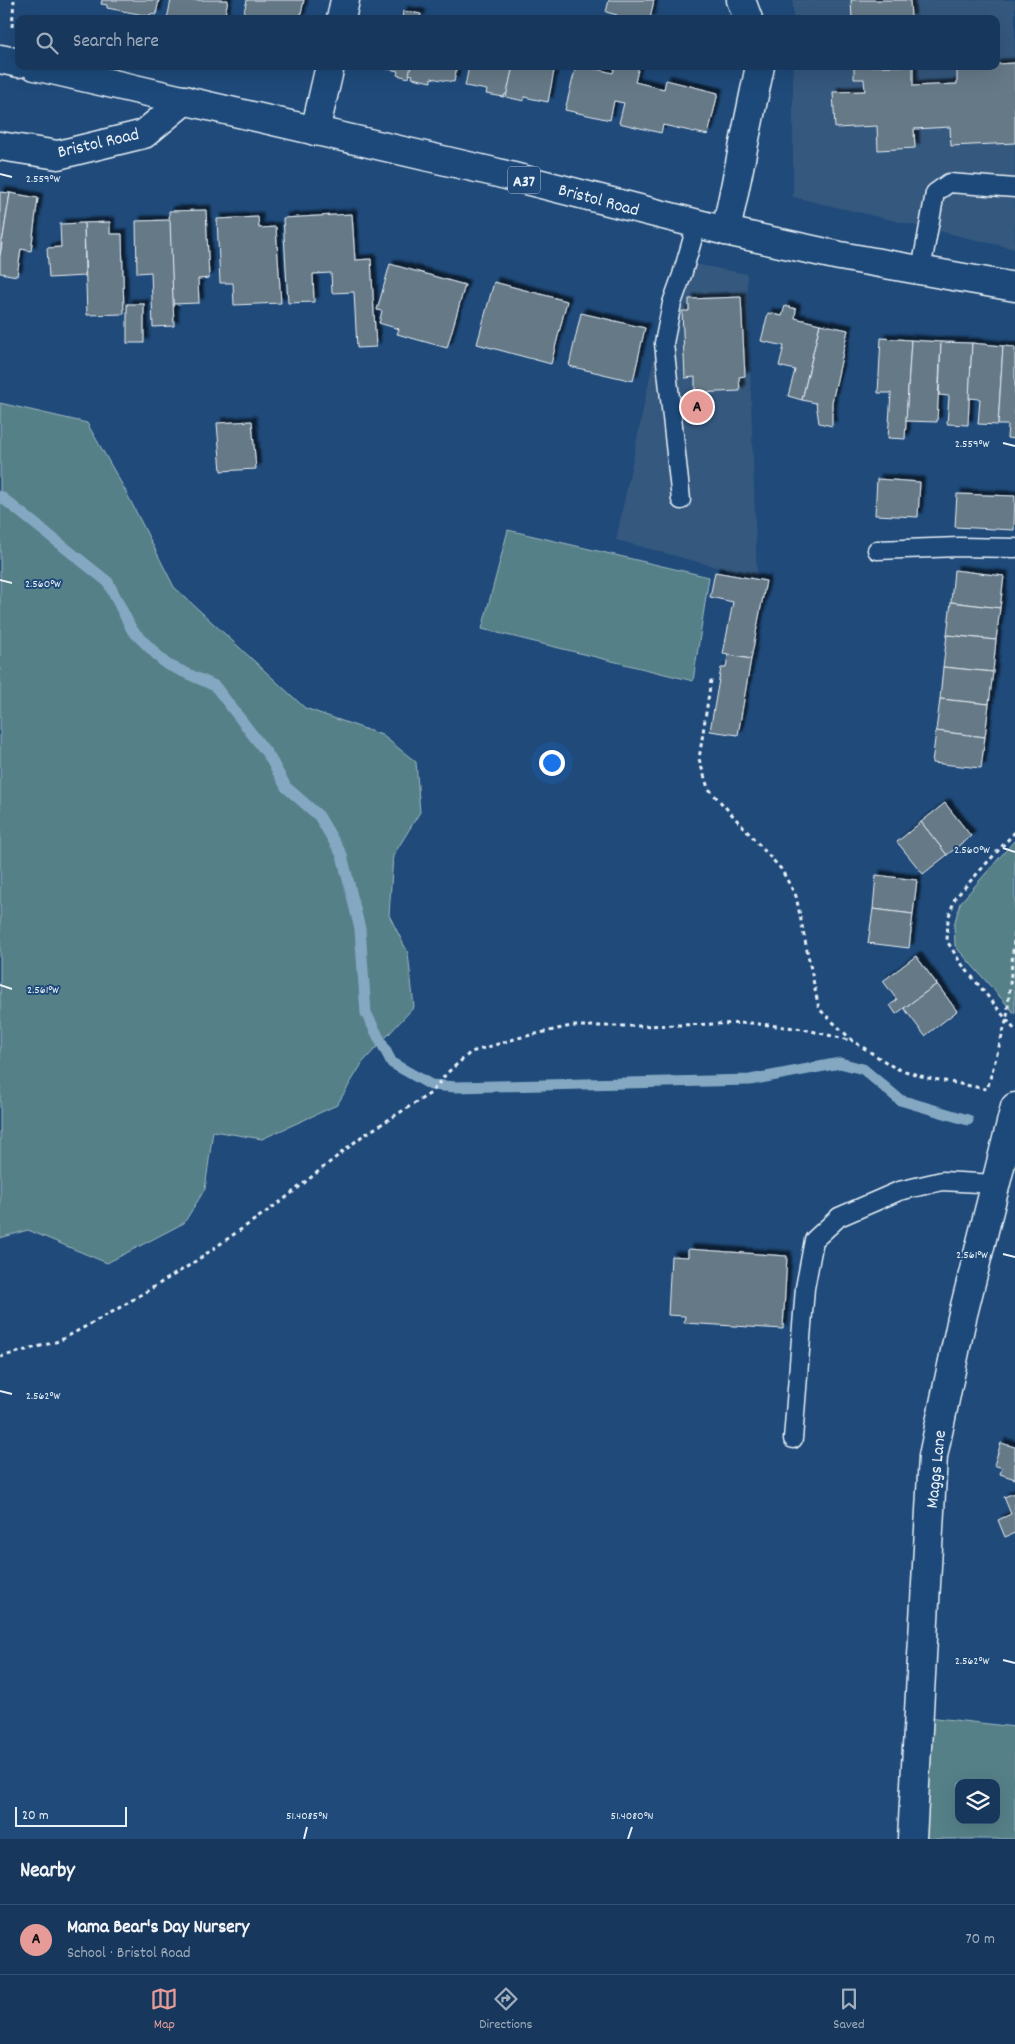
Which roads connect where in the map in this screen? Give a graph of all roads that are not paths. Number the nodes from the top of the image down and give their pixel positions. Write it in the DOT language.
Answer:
graph roads {
  1 [pos="345,0"];
  2 [pos="742,0"];
  3 [pos="342,15"];
  4 [pos="747,15"];
  5 [pos="0,58"];
  6 [pos="15,62"];
  7 [pos="53,70"];
  8 [pos="329,70"];
  9 [pos="759,70"];
  10 [pos="185,100"];
  11 [pos="315,132"];
  12 [pos="0,146"];
  13 [pos="1015,188"];
  14 [pos="697,224"];
  15 [pos="726,231"];
  16 [pos="920,270"];
  17 [pos="1015,286"];
  18 [pos="681,500"];
  19 [pos="1015,548"];
  20 [pos="877,550"];
  21 [pos="1015,1107"];
  22 [pos="996,1184"];
  23 [pos="793,1439"];
  24 [pos="912,1839"];
  1 -- 3 [label="main road"];
  2 -- 4 [label="main road"];
  5 -- 6 [label="main road"];
  7 -- 10 [label="main road, Bristol Road / A37"];
  8 -- 11 [label="main road"];
  9 -- 15 [label="main road"];
  10 -- 11 [label="main road, Bristol Road / A37"];
  10 -- 12 [label="main road, Bristol Road"];
  11 -- 14 [label="main road, Bristol Road / A37"];
  13 -- 16 [label="lane"];
  14 -- 15 [label="main road, Bristol Road / A37"];
  14 -- 18 [label="lane"];
  15 -- 16 [label="main road, Bristol Road / A37"];
  16 -- 17 [label="main road, Bristol Road / A37"];
  19 -- 20 [label="lane"];
  21 -- 22 [label="main road, Maggs Lane"];
  22 -- 23 [label="lane"];
  22 -- 24 [label="main road, Maggs Lane"];
}
